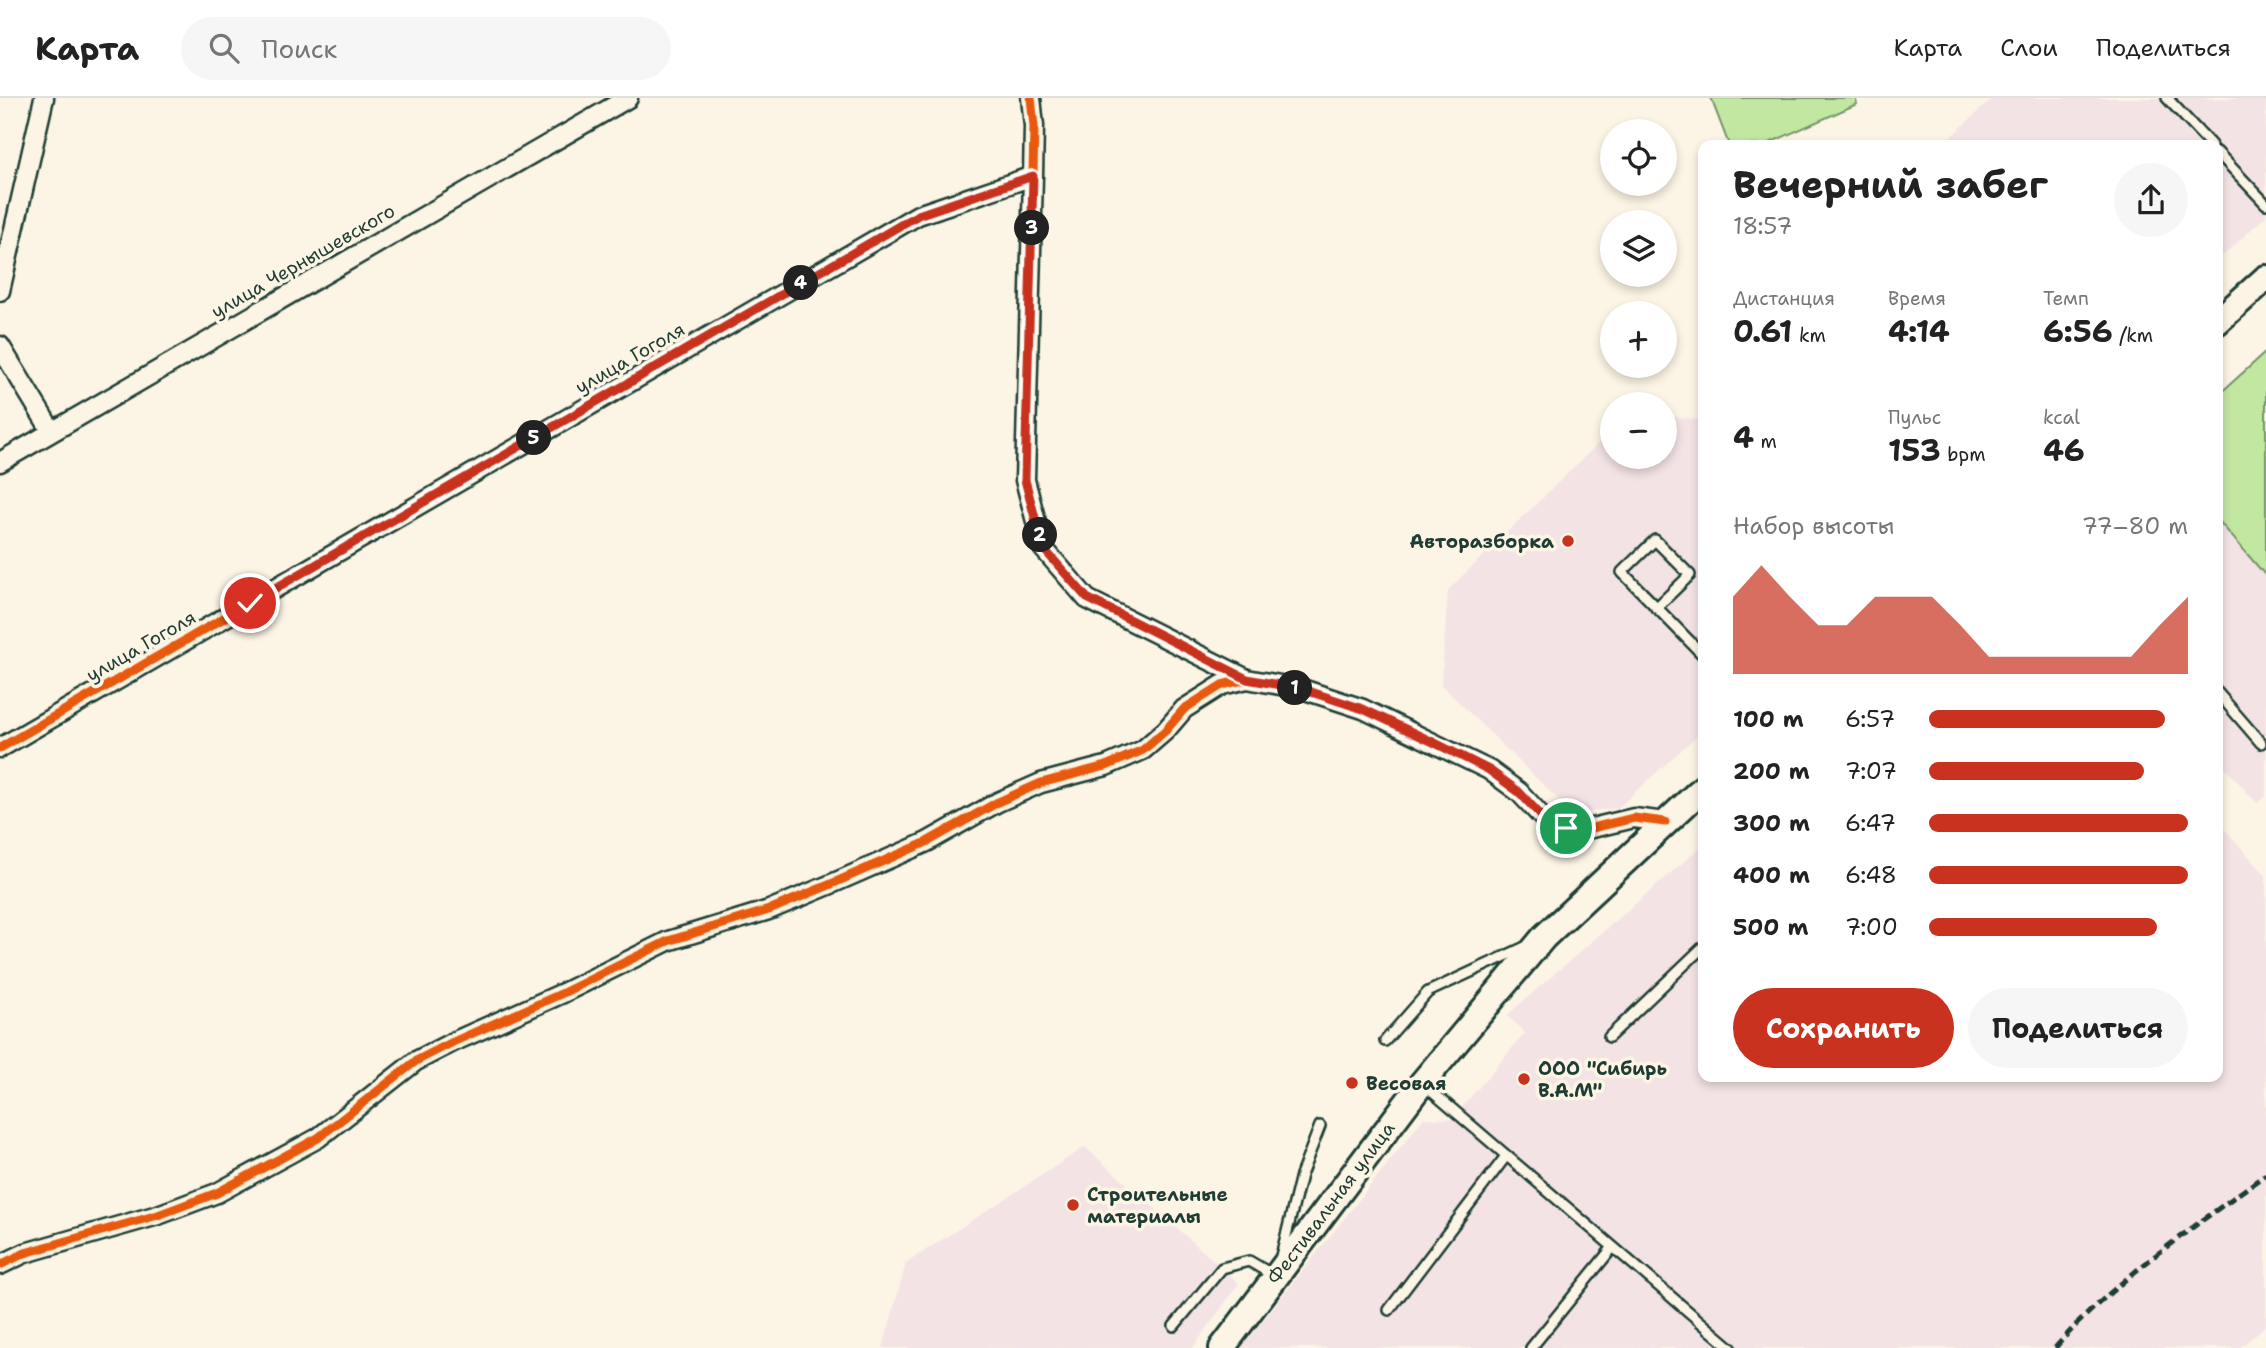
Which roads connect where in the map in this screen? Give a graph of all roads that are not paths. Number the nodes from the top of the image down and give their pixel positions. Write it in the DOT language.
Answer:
graph roads {
  1 [pos="44,98"];
  2 [pos="628,98"];
  3 [pos="1031,98"];
  4 [pos="2167,98"];
  5 [pos="2206,140"];
  6 [pos="2223,158"];
  7 [pos="1033,176"];
  8 [pos="2266,204"];
  9 [pos="2266,278"];
  10 [pos="0,291"];
  11 [pos="2223,317"];
  12 [pos="0,346"];
  13 [pos="51,430"];
  14 [pos="0,462"];
  15 [pos="1656,608"];
  16 [pos="1698,650"];
  17 [pos="1247,679"];
  18 [pos="2223,699"];
  19 [pos="2261,743"];
  20 [pos="0,748"];
  21 [pos="1698,792"];
  22 [pos="1665,822"];
  23 [pos="1544,937"];
  24 [pos="1698,952"];
  25 [pos="1609,1037"];
  26 [pos="1385,1041"];
  27 [pos="1422,1083"];
  28 [pos="1320,1126"];
  29 [pos="1506,1156"];
  30 [pos="1613,1247"];
  31 [pos="0,1265"];
  32 [pos="1276,1277"];
  33 [pos="1389,1310"];
  34 [pos="1174,1326"];
  35 [pos="1222,1348"];
  36 [pos="1531,1348"];
  37 [pos="1731,1348"];
  1 -- 10 [label="street"];
  2 -- 13 [label="street, улица Чернышевского"];
  3 -- 7 [label="street"];
  4 -- 5 [label="lane"];
  6 -- 8 [label="lane"];
  7 -- 17 [label="street"];
  7 -- 20 [label="street, улица Гоголя"];
  9 -- 11 [label="main road"];
  12 -- 13 [label="street"];
  13 -- 14 [label="street, улица Чернышевского"];
  15 -- 15 [label="lane"];
  15 -- 16 [label="lane"];
  17 -- 22 [label="street"];
  17 -- 31 [label="street"];
  18 -- 19 [label="lane"];
  21 -- 22 [label="main road, Фестивальная улица"];
  22 -- 23 [label="main road, Фестивальная улица"];
  23 -- 26 [label="lane"];
  23 -- 27 [label="main road, Фестивальная улица"];
  24 -- 25 [label="lane"];
  27 -- 29 [label="lane"];
  27 -- 32 [label="main road, Фестивальная улица"];
  28 -- 32 [label="lane"];
  29 -- 30 [label="lane"];
  29 -- 33 [label="lane"];
  30 -- 36 [label="lane"];
  30 -- 37 [label="lane"];
  32 -- 34 [label="lane"];
  32 -- 35 [label="main road, Фестивальная улица"];
}
